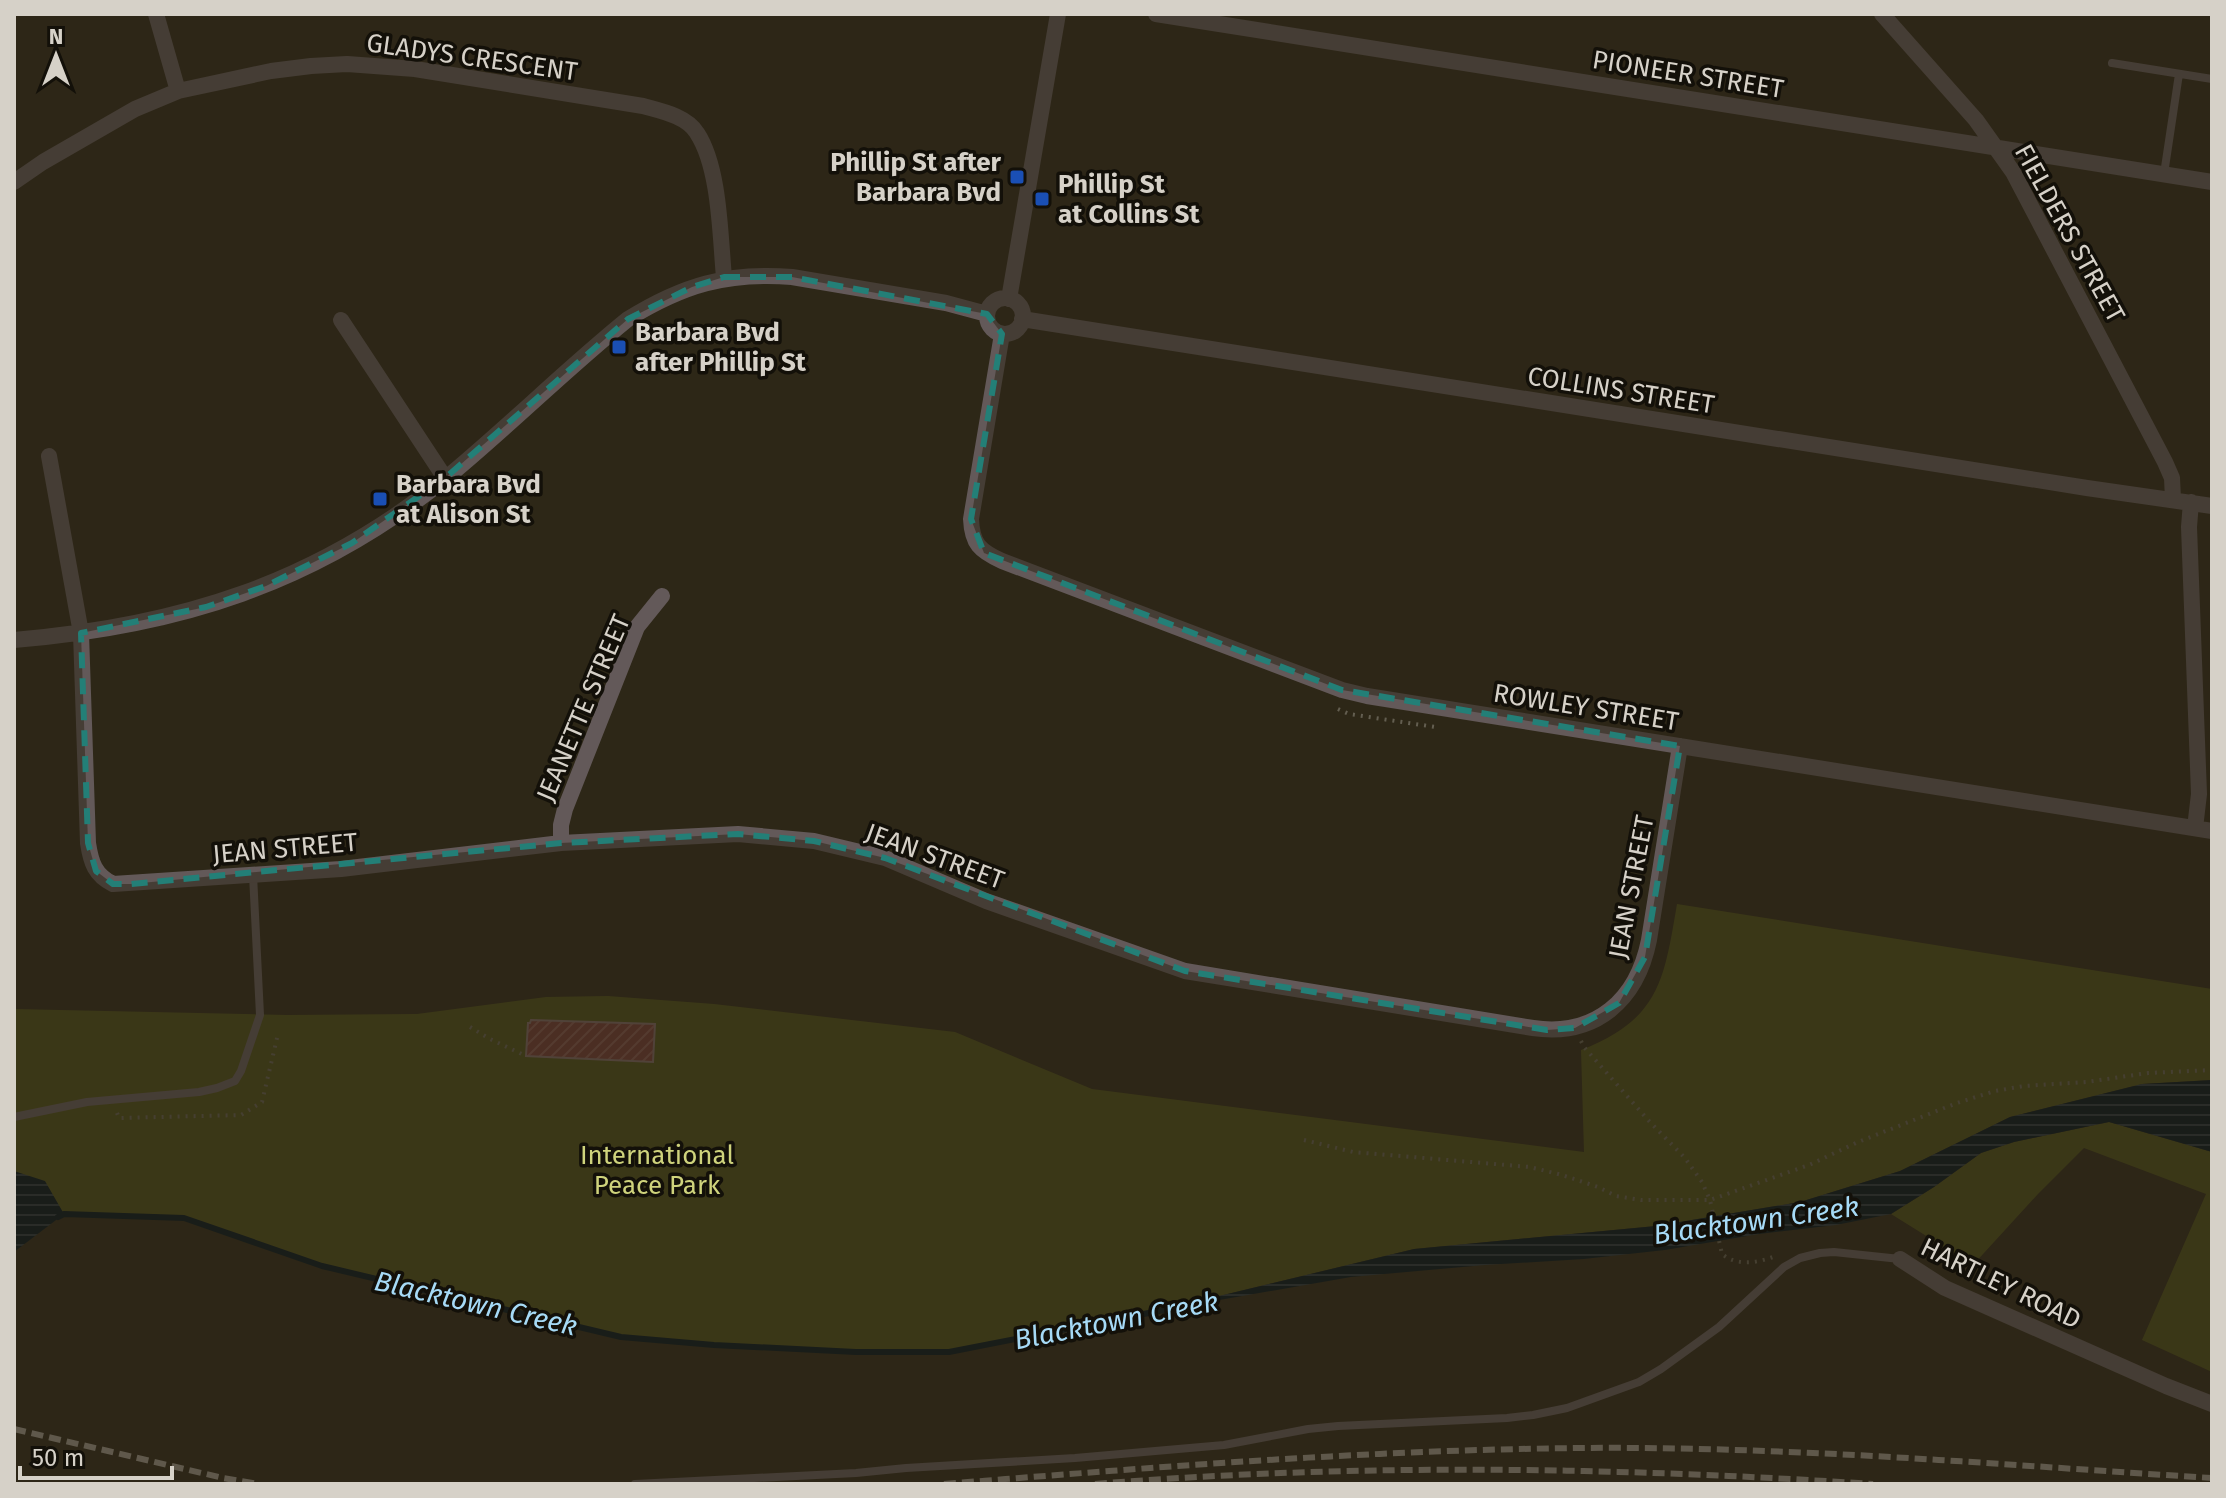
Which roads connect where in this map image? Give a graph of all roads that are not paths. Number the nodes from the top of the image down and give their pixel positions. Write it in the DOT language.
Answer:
graph roads {
  1 [pos="156,14"];
  2 [pos="1058,14"];
  3 [pos="1156,14"];
  4 [pos="1882,14"];
  5 [pos="2112,63"];
  6 [pos="2179,74"];
  7 [pos="2212,79"];
  8 [pos="178,91"];
  9 [pos="1996,147"];
  10 [pos="2164,174"];
  11 [pos="14,182"];
  12 [pos="2212,182"];
  13 [pos="724,277"];
  14 [pos="1009,299"];
  15 [pos="987,314"];
  16 [pos="1022,319"];
  17 [pos="341,320"];
  18 [pos="1002,334"];
  19 [pos="49,456"];
  20 [pos="445,478"];
  21 [pos="2173,499"];
  22 [pos="2191,502"];
  23 [pos="2212,506"];
  24 [pos="662,596"];
  25 [pos="81,633"];
  26 [pos="14,640"];
  27 [pos="1680,746"];
  28 [pos="2204,830"];
  29 [pos="561,843"];
  30 [pos="253,875"];
  31 [pos="14,1117"];
  32 [pos="1900,1259"];
  33 [pos="2212,1404"];
  34 [pos="635,1484"];
  1 -- 8 [label="street"];
  2 -- 14 [label="street"];
  3 -- 9 [label="street, PIONEER STREET"];
  4 -- 9 [label="street, FIELDERS STREET"];
  5 -- 6 [label="lane"];
  6 -- 7 [label="lane"];
  6 -- 10 [label="lane"];
  8 -- 11 [label="street, GLADYS CRESCENT"];
  8 -- 13 [label="street, GLADYS CRESCENT"];
  9 -- 10 [label="street, PIONEER STREET"];
  9 -- 21 [label="street, FIELDERS STREET"];
  10 -- 12 [label="street, PIONEER STREET"];
  13 -- 15 [label="street"];
  13 -- 20 [label="street"];
  14 -- 15 [label="street"];
  14 -- 16 [label="street"];
  15 -- 18 [label="street"];
  16 -- 18 [label="street"];
  16 -- 21 [label="street, COLLINS STREET"];
  17 -- 20 [label="street"];
  18 -- 27 [label="street, ROWLEY STREET"];
  19 -- 25 [label="street, JEAN STREET"];
  20 -- 25 [label="street"];
  21 -- 22 [label="street, COLLINS STREET"];
  22 -- 23 [label="street, COLLINS STREET"];
  22 -- 28 [label="street"];
  24 -- 29 [label="street, JEANETTE STREET"];
  25 -- 26 [label="street"];
  25 -- 30 [label="street, JEAN STREET"];
  27 -- 28 [label="street, ROWLEY STREET"];
  27 -- 29 [label="street, JEAN STREET"];
  29 -- 30 [label="street, JEAN STREET"];
  30 -- 31 [label="lane"];
  32 -- 33 [label="street, HARTLEY ROAD"];
  32 -- 34 [label="lane, HARTLEY ROAD"];
}
